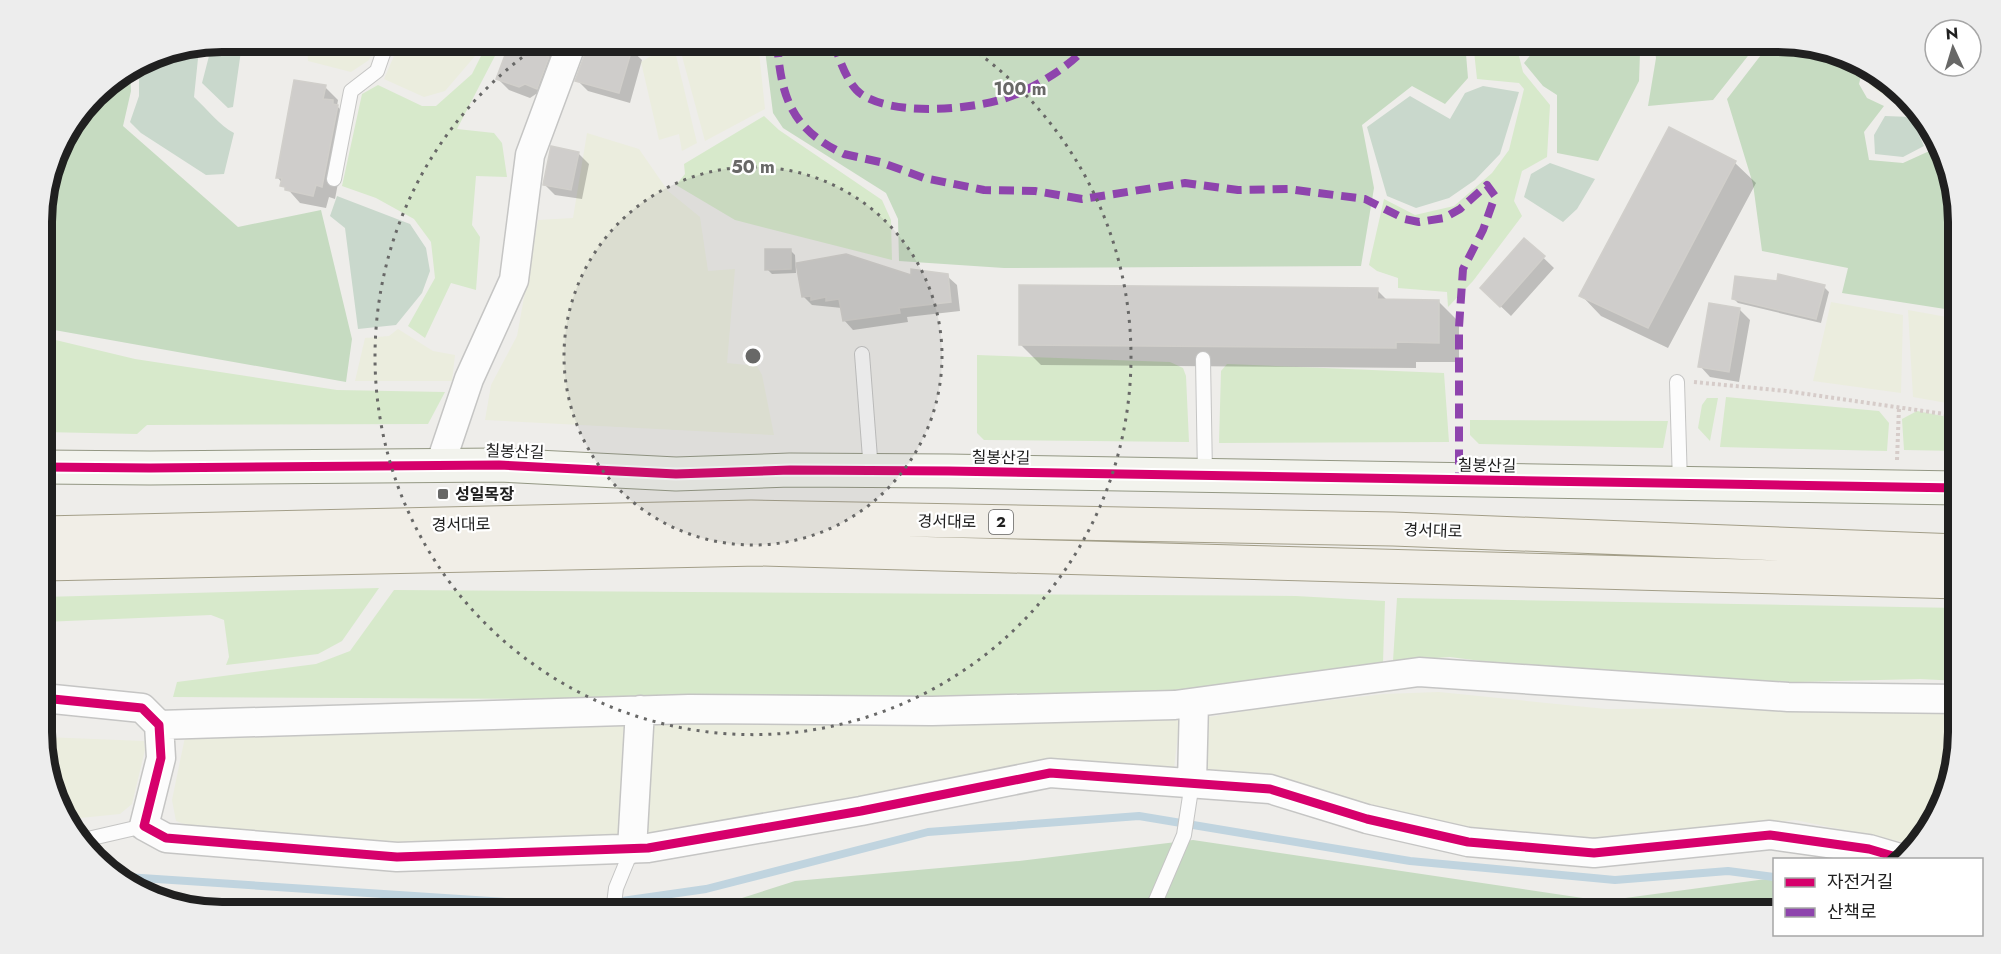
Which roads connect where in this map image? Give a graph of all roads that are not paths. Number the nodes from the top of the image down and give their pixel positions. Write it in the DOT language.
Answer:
graph roads {
  1 [pos="384,52"];
  2 [pos="568,52"];
  3 [pos="334,179"];
  4 [pos="862,354"];
  5 [pos="1203,359"];
  6 [pos="1677,386"];
  7 [pos="440,465"];
  8 [pos="53,467"];
  9 [pos="871,471"];
  10 [pos="1205,475"];
  11 [pos="1680,484"];
  12 [pos="1948,488"];
  13 [pos="52,533"];
  14 [pos="1948,551"];
  15 [pos="52,564"];
  16 [pos="1948,582"];
  17 [pos="52,699"];
  18 [pos="1948,699"];
  19 [pos="1194,703"];
  20 [pos="640,710"];
  21 [pos="159,724"];
  22 [pos="1190,795"];
  23 [pos="144,826"];
  24 [pos="91,838"];
  25 [pos="632,849"];
  26 [pos="1894,856"];
  27 [pos="1156,901"];
  28 [pos="614,902"];
  1 -- 3 [label="lane"];
  2 -- 7 [label="street"];
  4 -- 9 [label="lane"];
  5 -- 10 [label="lane"];
  6 -- 11 [label="lane"];
  7 -- 8 [label="street, 칠봉산길"];
  7 -- 9 [label="street, 칠봉산길"];
  9 -- 10 [label="street, 칠봉산길"];
  10 -- 11 [label="street, 칠봉산길"];
  11 -- 12 [label="street, 칠봉산길"];
  13 -- 14 [label="main road, 경서대로 / 2"];
  15 -- 16 [label="main road, 경서대로 / 2"];
  17 -- 21 [label="street"];
  18 -- 19 [label="street"];
  19 -- 20 [label="street"];
  19 -- 22 [label="street"];
  20 -- 21 [label="street"];
  20 -- 25 [label="street"];
  21 -- 23 [label="street"];
  22 -- 25 [label="street"];
  22 -- 26 [label="street"];
  22 -- 27 [label="lane"];
  23 -- 24 [label="lane"];
  23 -- 25 [label="street"];
  25 -- 28 [label="lane"];
}
